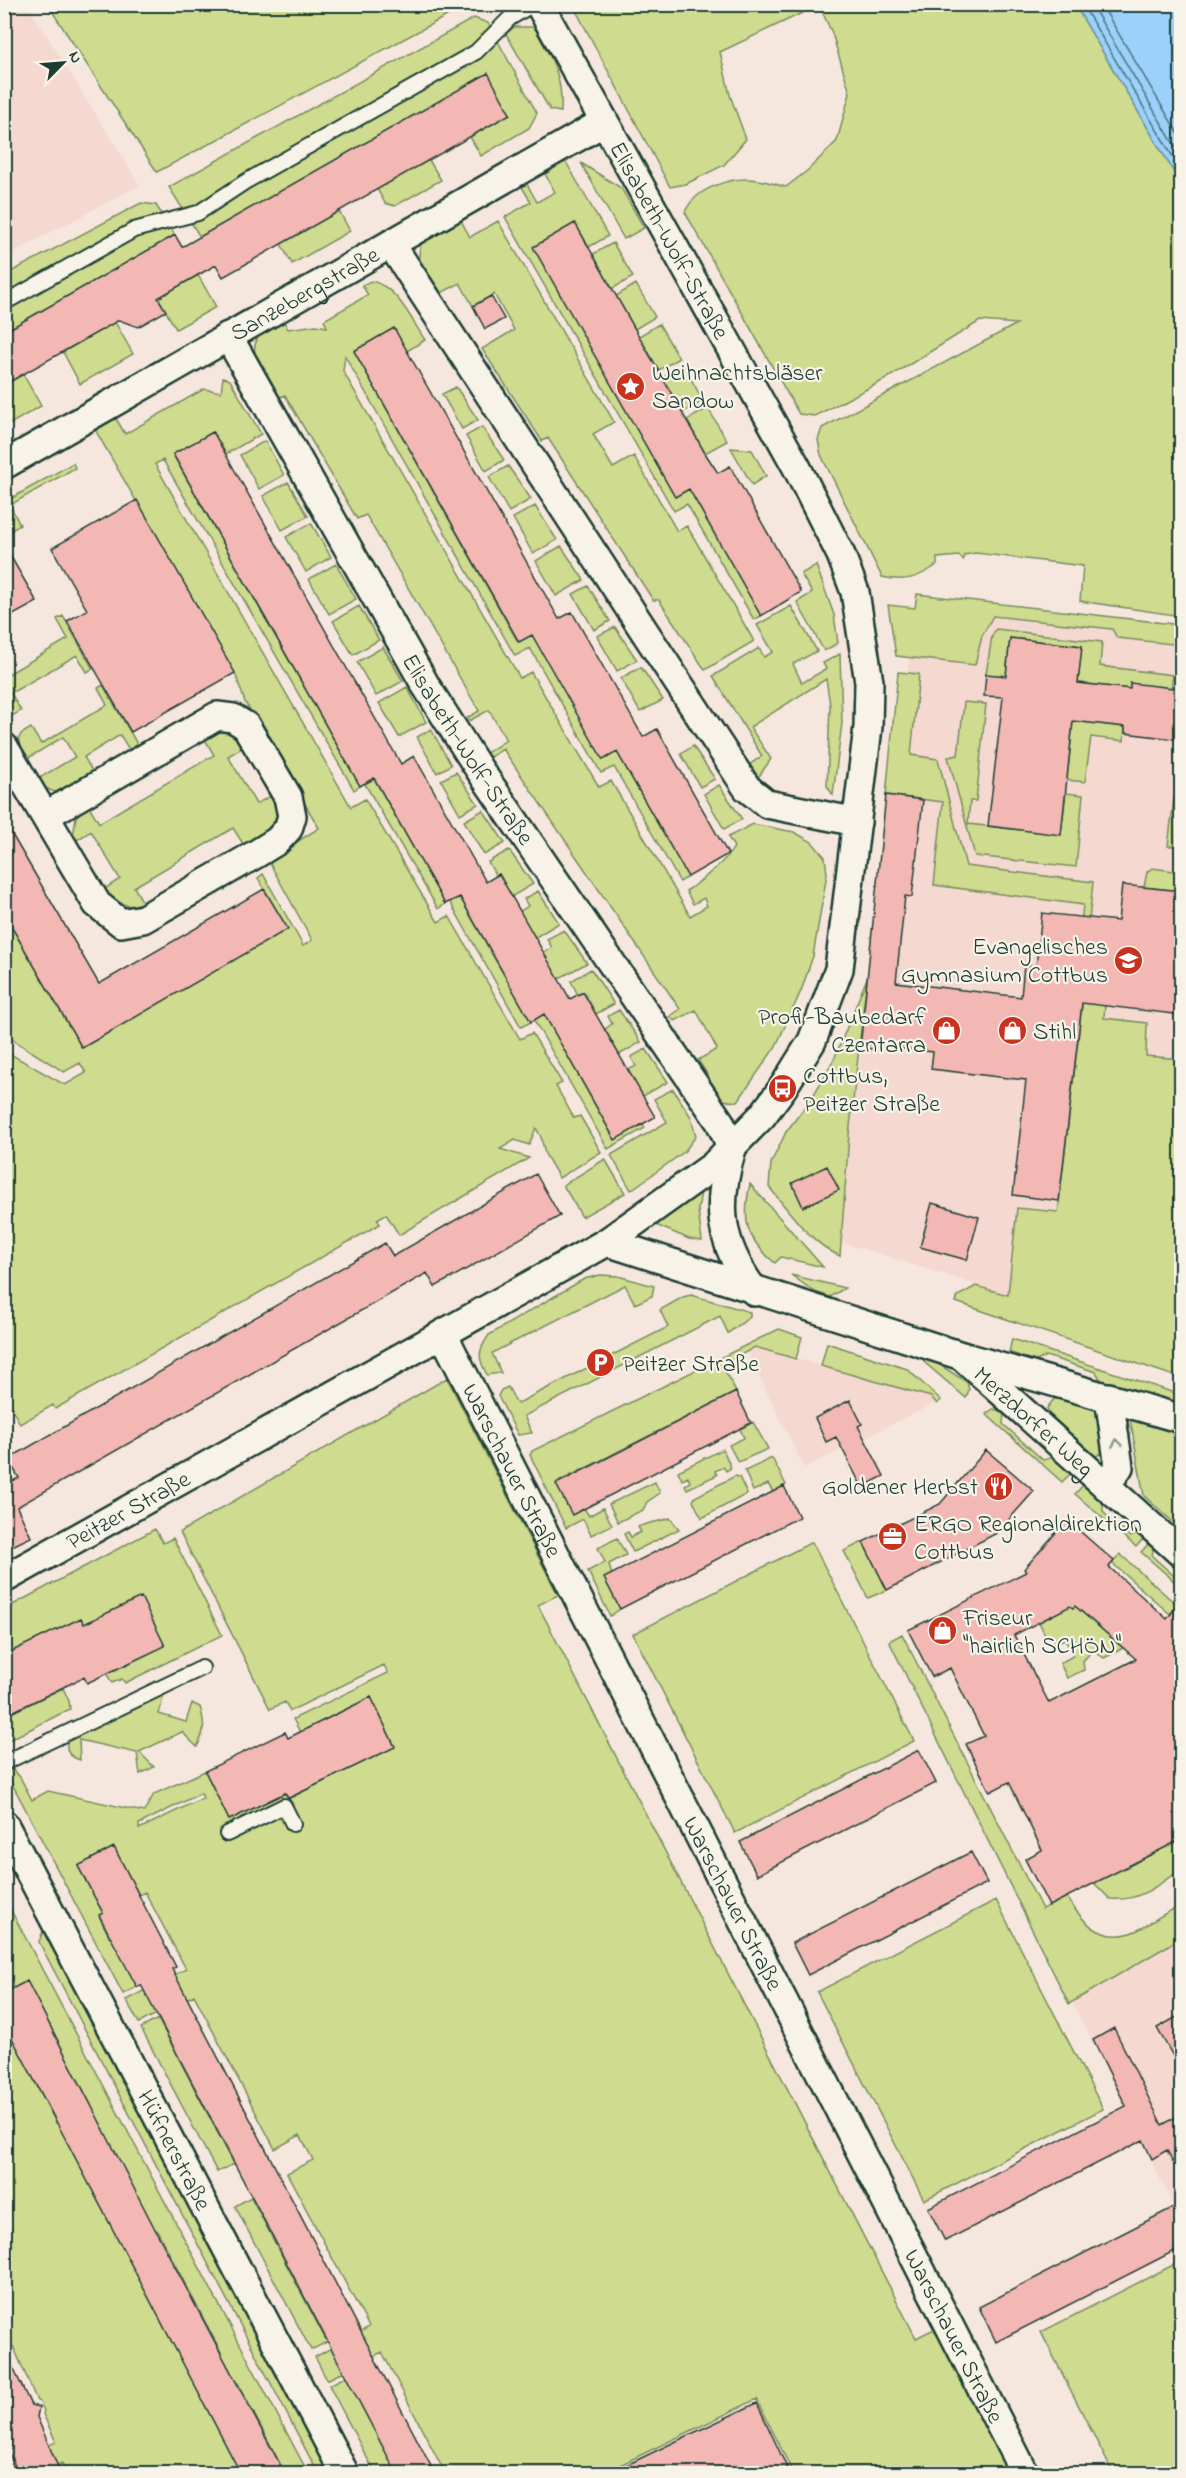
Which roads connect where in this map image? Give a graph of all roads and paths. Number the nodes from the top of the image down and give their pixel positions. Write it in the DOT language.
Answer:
graph roads {
  1 [pos="533,4"];
  2 [pos="539,4"];
  3 [pos="604,122"];
  4 [pos="391,244"];
  5 [pos="4,303"];
  6 [pos="228,336"];
  7 [pos="4,465"];
  8 [pos="4,747"];
  9 [pos="45,816"];
  10 [pos="857,822"];
  11 [pos="732,1149"];
  12 [pos="607,1242"];
  13 [pos="755,1292"];
  14 [pos="443,1334"];
  15 [pos="962,1356"];
  16 [pos="1109,1397"];
  17 [pos="1182,1419"];
  18 [pos="1106,1486"];
  19 [pos="1182,1554"];
  20 [pos="4,1579"];
  21 [pos="202,1668"];
  22 [pos="4,1763"];
  23 [pos="4,1824"];
  24 [pos="293,1824"];
  25 [pos="227,1834"];
  26 [pos="345,2474"];
  27 [pos="1025,2474"];
  1 -- 5 [label="lane"];
  2 -- 3 [label="street, Elisabeth-Wolf-Straße"];
  3 -- 4 [label="street, Sanzebergstraße"];
  3 -- 10 [label="street, Elisabeth-Wolf-Straße"];
  4 -- 6 [label="street, Sanzebergstraße"];
  4 -- 10 [label="street"];
  6 -- 7 [label="street, Sanzebergstraße"];
  6 -- 11 [label="street, Elisabeth-Wolf-Straße"];
  8 -- 9 [label="street"];
  9 -- 9 [label="street"];
  10 -- 11 [label="street, Elisabeth-Wolf-Straße"];
  11 -- 12 [label="street, Elisabeth-Wolf-Straße"];
  11 -- 13 [label="street, Elisabeth-Wolf-Straße"];
  12 -- 13 [label="street"];
  12 -- 14 [label="street, Peitzer Straße"];
  13 -- 15 [label="street"];
  14 -- 20 [label="street, Peitzer Straße"];
  14 -- 27 [label="street, Warschauer Straße"];
  15 -- 16 [label="street"];
  15 -- 18 [label="street, Merzdorfer Weg"];
  16 -- 17 [label="street"];
  18 -- 16 [label="street, Merzdorfer Weg, one-way"];
  18 -- 19 [label="street, Merzdorfer Weg"];
  21 -- 22 [label="lane"];
  23 -- 26 [label="street, Hüfnerstraße"];
  24 -- 25 [label="lane"];
}
